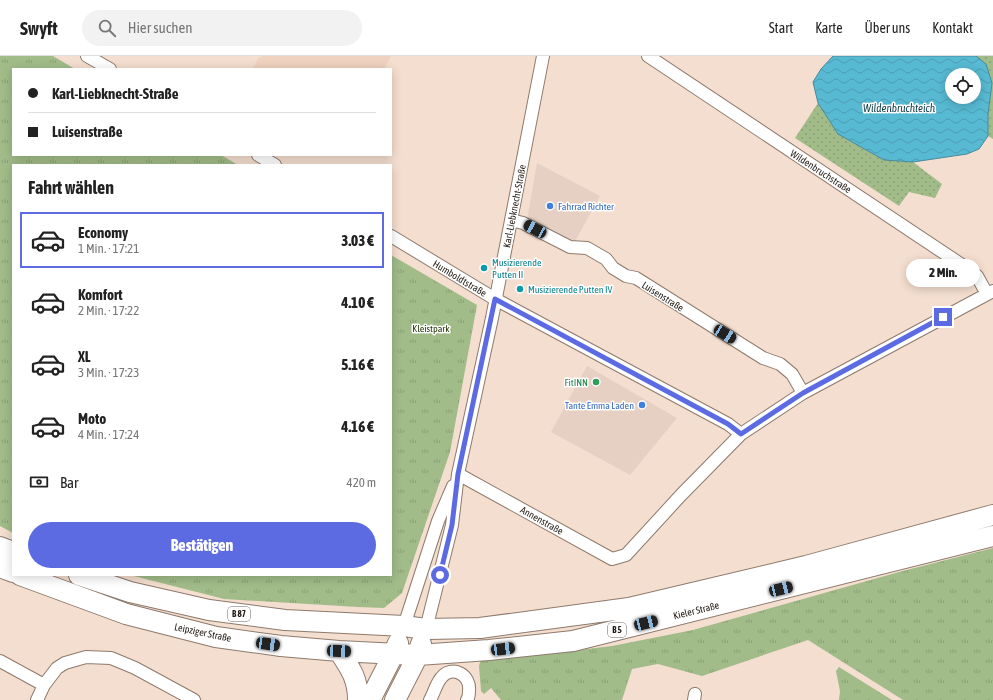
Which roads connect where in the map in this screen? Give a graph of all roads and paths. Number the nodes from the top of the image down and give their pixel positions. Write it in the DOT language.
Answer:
graph roads {
  1 [pos="87,56"];
  2 [pos="543,56"];
  3 [pos="648,56"];
  4 [pos="108,68"];
  5 [pos="260,156"];
  6 [pos="273,164"];
  7 [pos="511,220"];
  8 [pos="392,237"];
  9 [pos="990,292"];
  10 [pos="495,299"];
  11 [pos="803,393"];
  12 [pos="741,434"];
  13 [pos="458,474"];
  14 [pos="993,515"];
  15 [pos="993,536"];
  16 [pos="0,546"];
  17 [pos="12,552"];
  18 [pos="0,567"];
  19 [pos="12,572"];
  20 [pos="23,576"];
  21 [pos="81,576"];
  22 [pos="404,626"];
  23 [pos="426,629"];
  24 [pos="339,651"];
  25 [pos="394,653"];
  26 [pos="418,655"];
  27 [pos="0,662"];
  28 [pos="44,685"];
  29 [pos="37,700"];
  30 [pos="194,700"];
  31 [pos="358,700"];
  32 [pos="370,700"];
  33 [pos="395,700"];
  34 [pos="430,700"];
  35 [pos="467,700"];
  1 -- 4 [label="street"];
  2 -- 7 [label="street, Karl-Liebknecht-Straße"];
  3 -- 9 [label="street, Wildenbruchstraße"];
  5 -- 6 [label="street"];
  7 -- 10 [label="street, Karl-Liebknecht-Straße"];
  7 -- 11 [label="street, Luisenstraße"];
  8 -- 10 [label="street, Humboldtstraße"];
  9 -- 11 [label="street"];
  10 -- 12 [label="street, Humboldtstraße"];
  10 -- 13 [label="street, Karl-Liebknecht-Straße"];
  11 -- 12 [label="street"];
  12 -- 13 [label="street, Annenstraße"];
  13 -- 22 [label="street, Karl-Liebknecht-Straße"];
  13 -- 23 [label="street, Karl-Liebknecht-Straße"];
  14 -- 23 [label="main road, Kieler Straße / B 5"];
  15 -- 26 [label="main road, Kieler Straße / B 5"];
  16 -- 17 [label="main road"];
  18 -- 19 [label="main road"];
  20 -- 24 [label="main road, Leipziger Straße"];
  21 -- 22 [label="main road, B 87"];
  22 -- 23 [label="main road, Kieler Straße / B 5"];
  22 -- 25 [label="main road"];
  23 -- 26 [label="main road"];
  24 -- 25 [label="main road, Leipziger Straße"];
  24 -- 31 [label="main road"];
  25 -- 26 [label="main road, Kieler Straße / B 5"];
  25 -- 32 [label="main road"];
  26 -- 33 [label="main road"];
  27 -- 28 [label="street"];
  28 -- 29 [label="street"];
  28 -- 30 [label="street"];
  34 -- 35 [label="street"];
}
